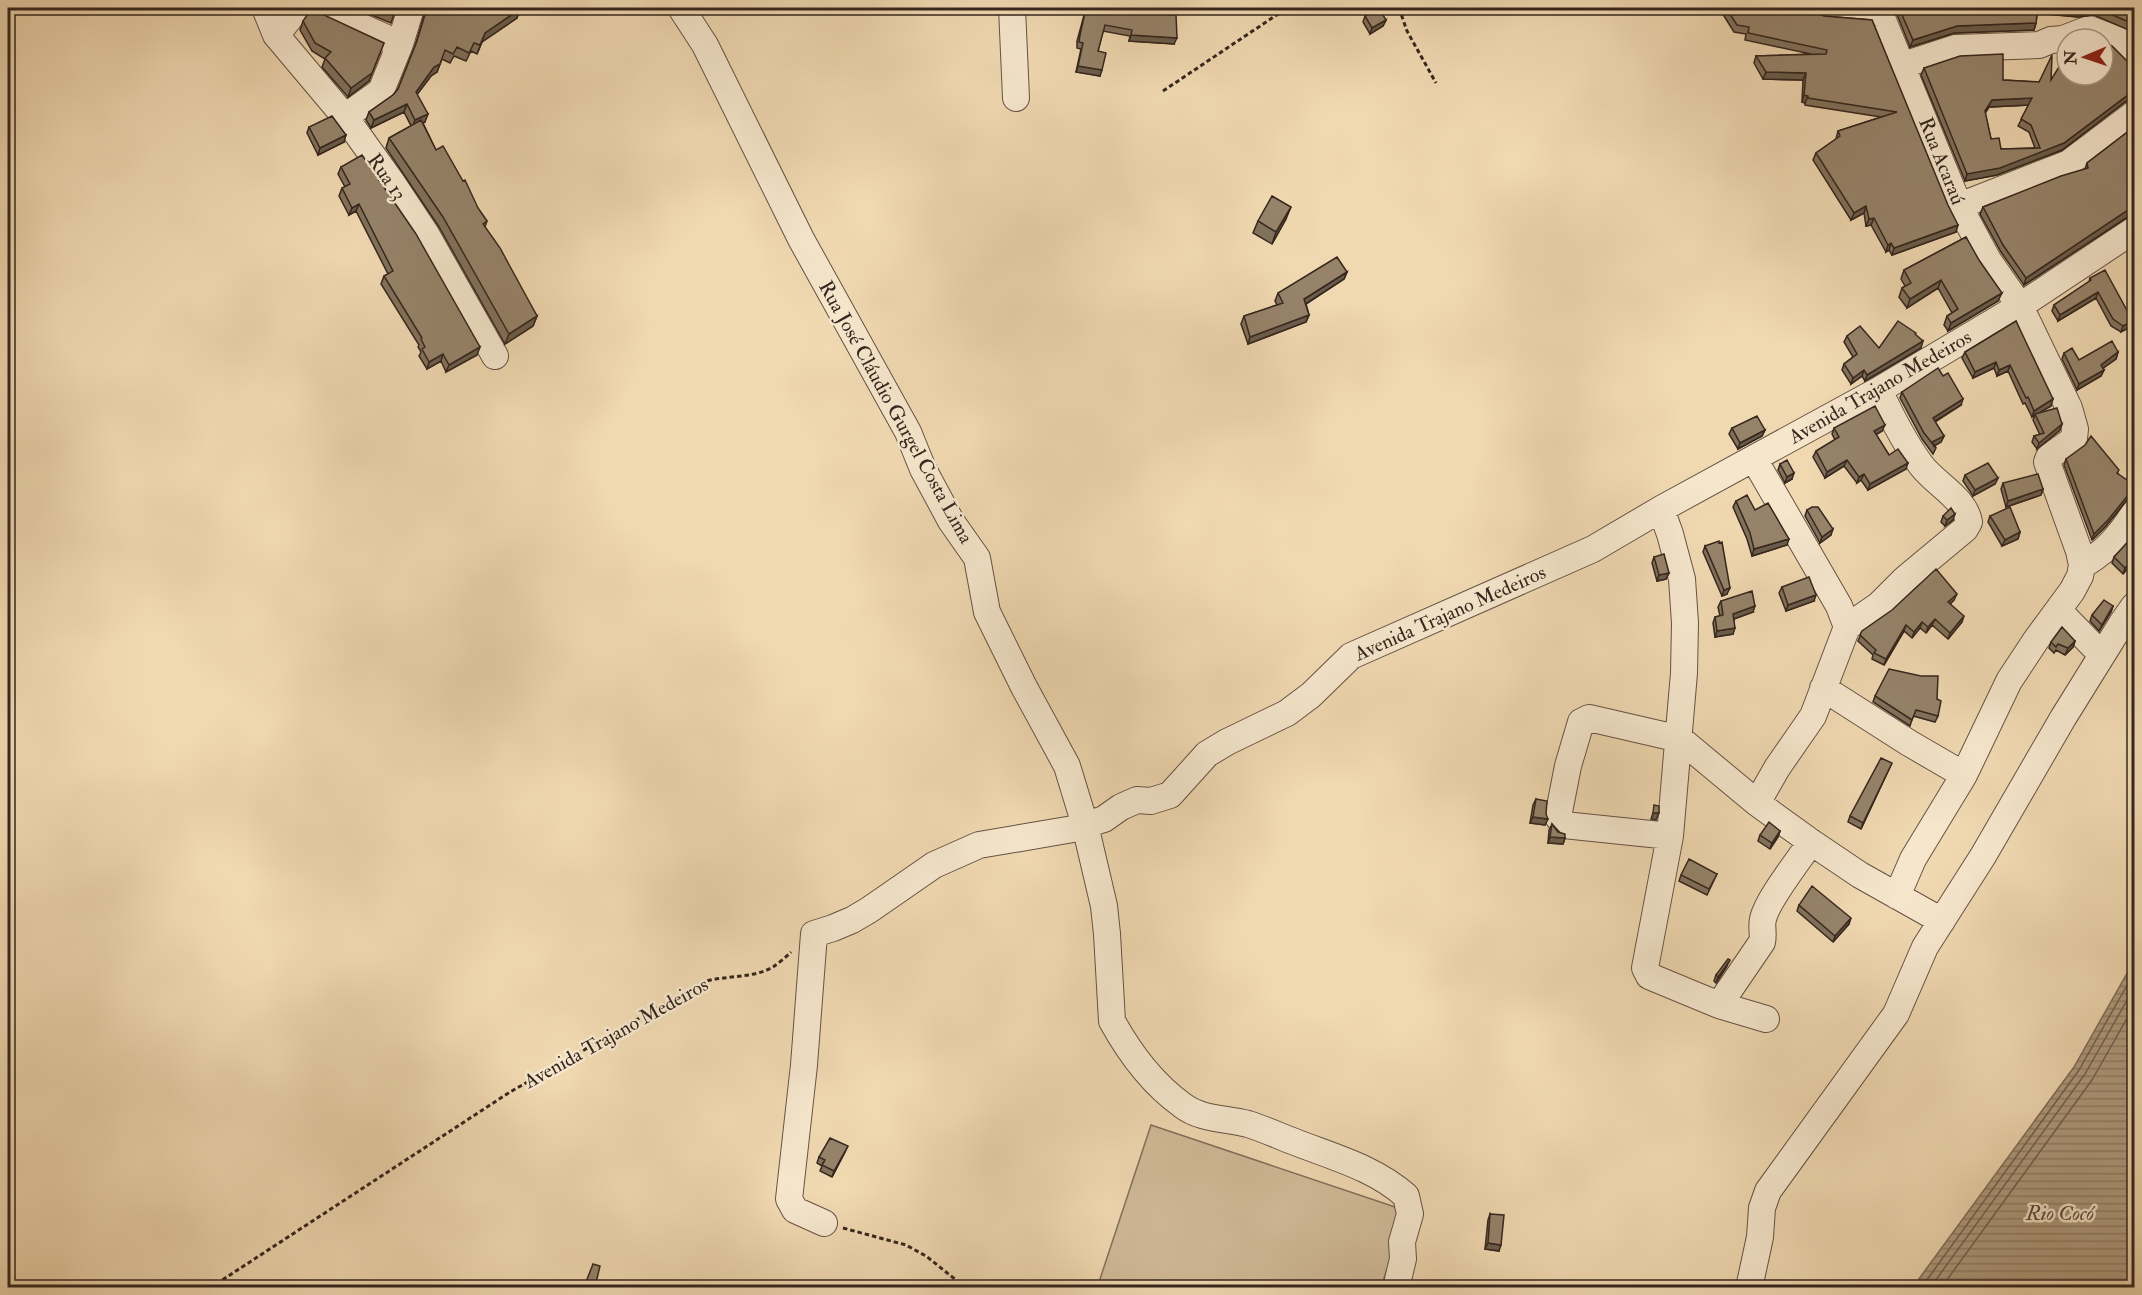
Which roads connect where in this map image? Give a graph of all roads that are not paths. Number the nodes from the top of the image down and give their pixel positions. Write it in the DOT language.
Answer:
graph roads {
  1 [pos="265,8"];
  2 [pos="298,8"];
  3 [pos="331,8"];
  4 [pos="411,8"];
  5 [pos="681,8"];
  6 [pos="1011,8"];
  7 [pos="1823,8"];
  8 [pos="1881,10"];
  9 [pos="276,35"];
  10 [pos="400,44"];
  11 [pos="2134,58"];
  12 [pos="1903,65"];
  13 [pos="1016,99"];
  14 [pos="2134,114"];
  15 [pos="345,117"];
  16 [pos="1959,206"];
  17 [pos="2134,230"];
  18 [pos="2020,306"];
  19 [pos="495,356"];
  20 [pos="1880,390"];
  21 [pos="1754,459"];
  22 [pos="1661,509"];
  23 [pos="2134,513"];
  24 [pos="2082,565"];
  25 [pos="2134,606"];
  26 [pos="2058,610"];
  27 [pos="1847,627"];
  28 [pos="2102,655"];
  29 [pos="1823,688"];
  30 [pos="1680,739"];
  31 [pos="1964,775"];
  32 [pos="1757,802"];
  33 [pos="1085,825"];
  34 [pos="1670,836"];
  35 [pos="1810,842"];
  36 [pos="1897,896"];
  37 [pos="1942,921"];
  38 [pos="1719,1005"];
  39 [pos="1766,1020"];
  40 [pos="824,1223"];
  41 [pos="1396,1287"];
  42 [pos="1749,1287"];
  1 -- 9 [label="street, Rua 13"];
  2 -- 9 [label="street"];
  3 -- 10 [label="street"];
  4 -- 10 [label="street"];
  5 -- 33 [label="street, Rua José Cláudio Gurgel Costa Lima"];
  6 -- 13 [label="street"];
  7 -- 8 [label="street"];
  8 -- 12 [label="street, Rua Acaraú"];
  9 -- 15 [label="street, Rua 13"];
  10 -- 15 [label="street"];
  11 -- 12 [label="street"];
  12 -- 16 [label="street, Rua Acaraú"];
  14 -- 16 [label="street"];
  15 -- 19 [label="street, Rua 13"];
  16 -- 18 [label="street, Rua Acaraú"];
  17 -- 18 [label="street, Avenida Trajano Medeiros"];
  18 -- 20 [label="street, Avenida Trajano Medeiros"];
  18 -- 24 [label="street, Rua Acaraú"];
  20 -- 21 [label="street, Avenida Trajano Medeiros"];
  20 -- 27 [label="street"];
  21 -- 22 [label="street, Avenida Trajano Medeiros"];
  21 -- 27 [label="street"];
  22 -- 30 [label="street"];
  22 -- 33 [label="street, Avenida Trajano Medeiros"];
  23 -- 24 [label="street"];
  24 -- 26 [label="street"];
  25 -- 28 [label="street"];
  26 -- 28 [label="street"];
  26 -- 31 [label="street"];
  27 -- 29 [label="street"];
  28 -- 37 [label="street"];
  29 -- 31 [label="street"];
  29 -- 32 [label="street"];
  30 -- 32 [label="street"];
  30 -- 34 [label="street"];
  30 -- 34 [label="street"];
  31 -- 36 [label="street"];
  32 -- 35 [label="street"];
  33 -- 40 [label="street, Avenida Trajano Medeiros"];
  33 -- 41 [label="street, Rua José Cláudio Gurgel Costa Lima"];
  34 -- 38 [label="street"];
  35 -- 36 [label="street"];
  35 -- 38 [label="street"];
  36 -- 37 [label="street"];
  37 -- 42 [label="street"];
  38 -- 39 [label="street"];
}
